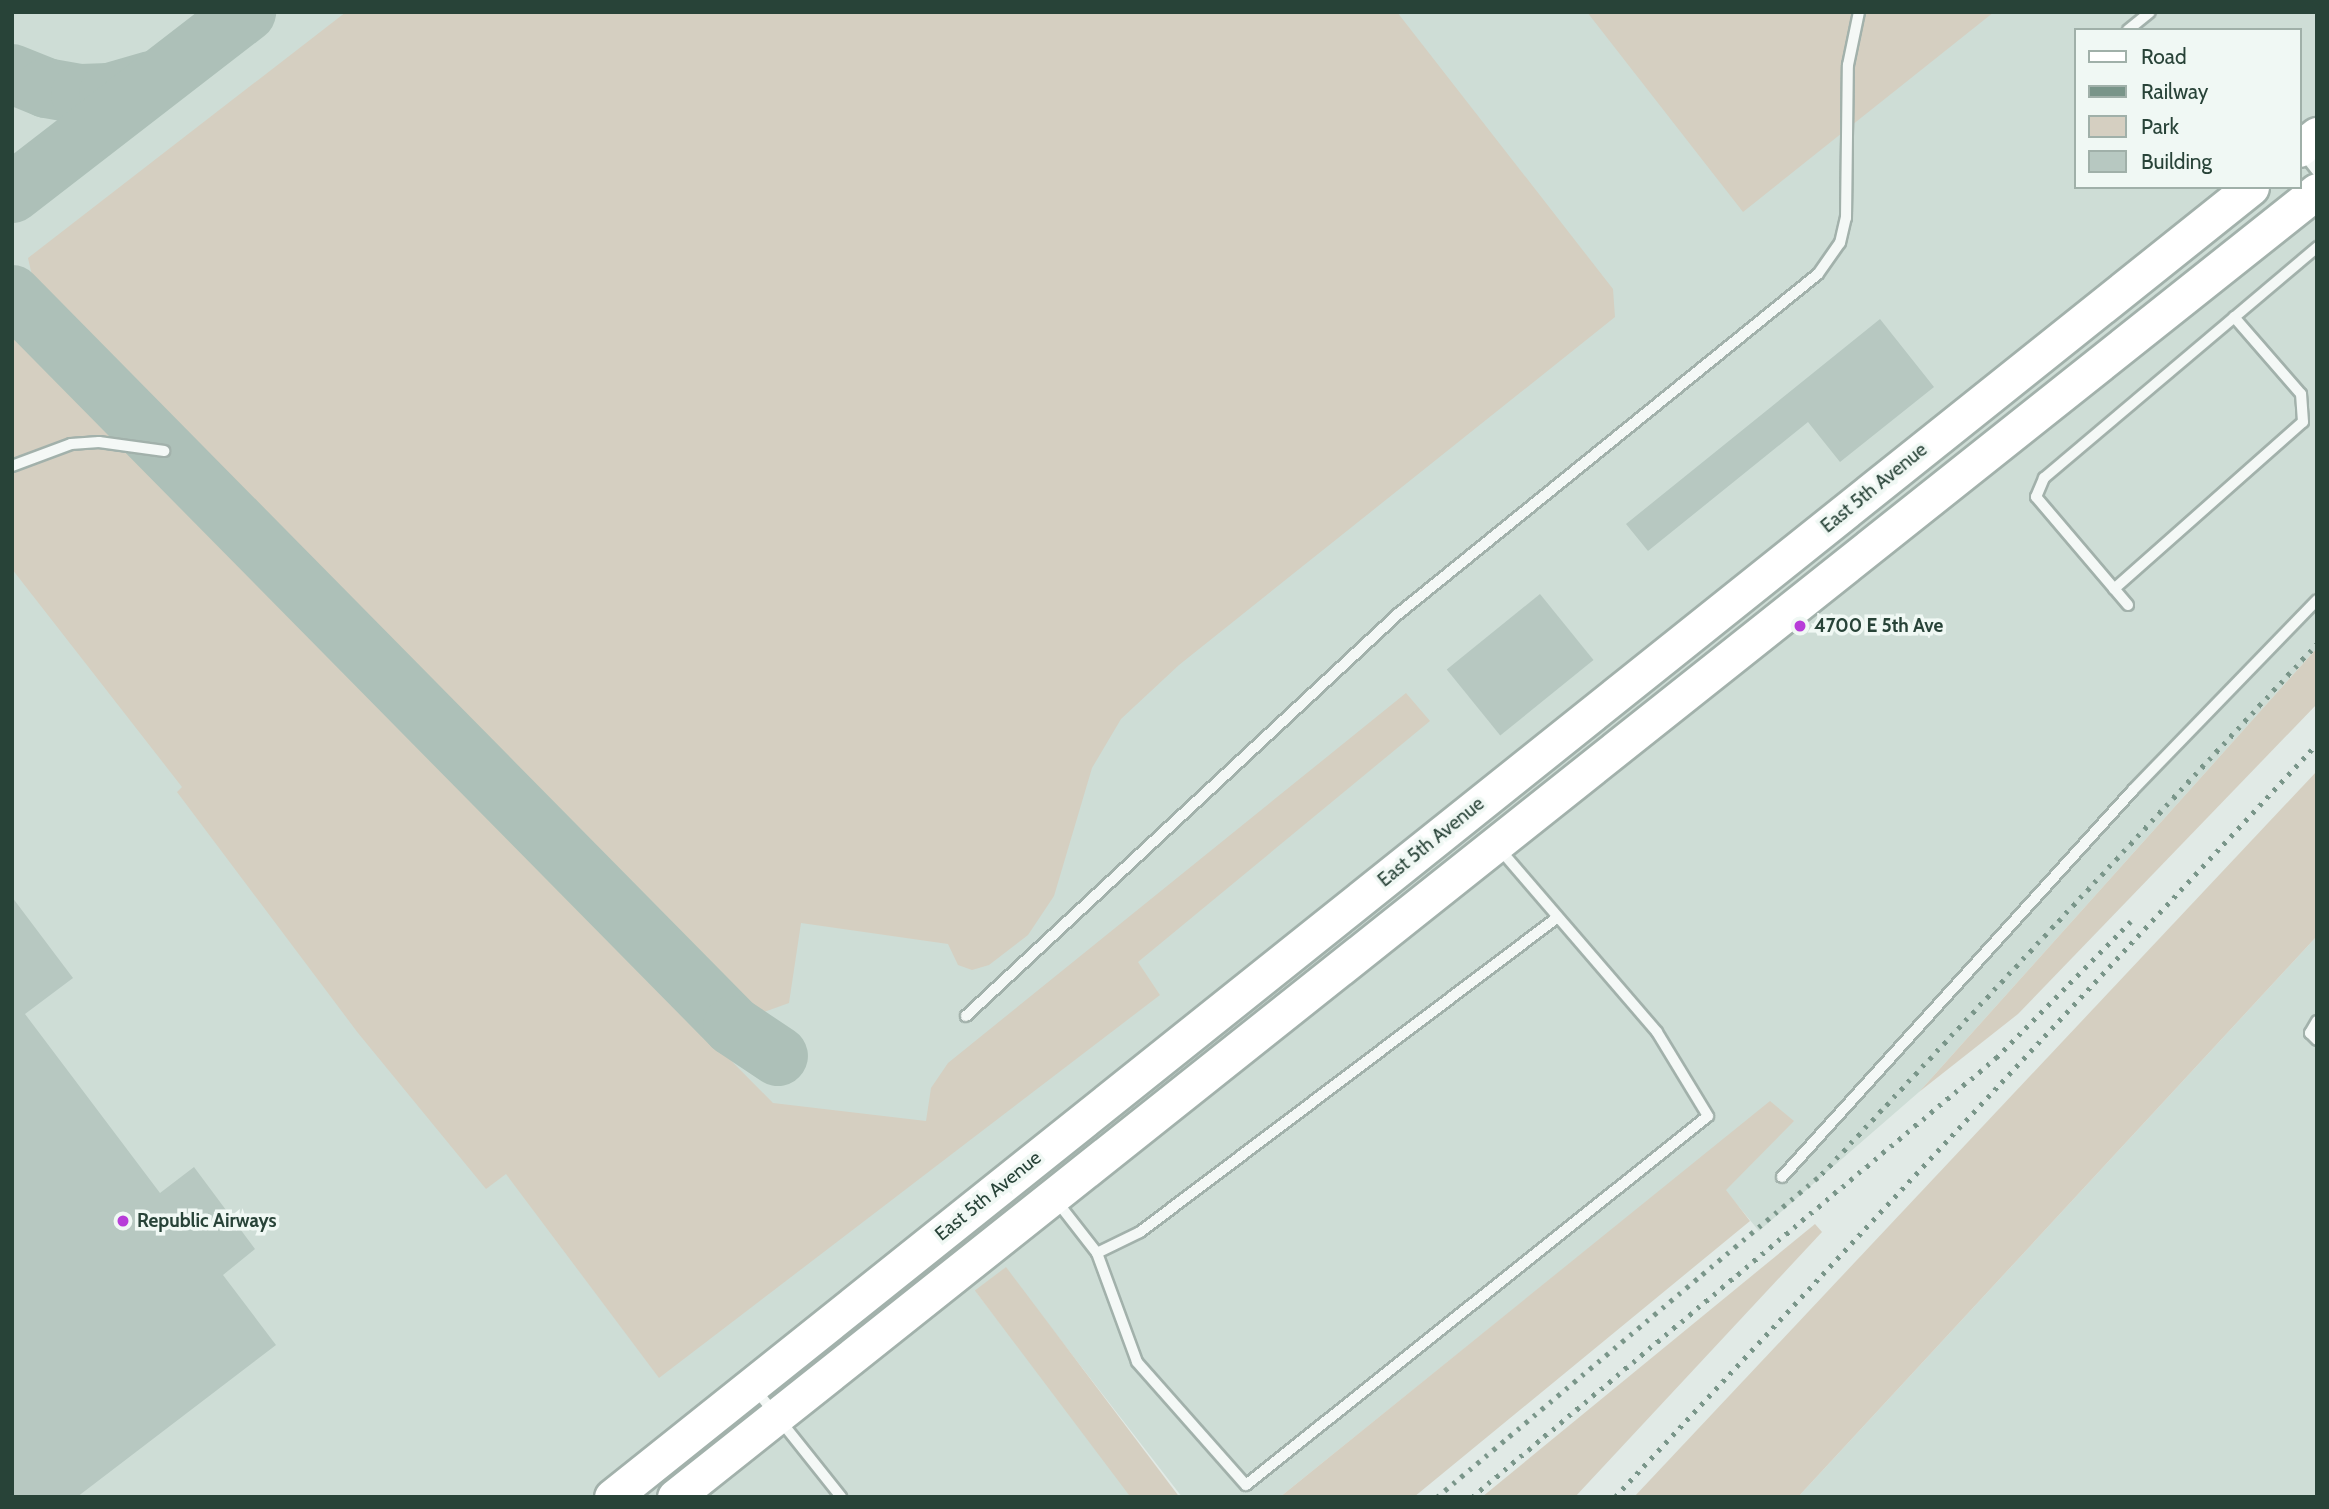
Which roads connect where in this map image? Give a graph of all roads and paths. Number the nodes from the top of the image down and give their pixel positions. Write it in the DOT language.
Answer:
graph roads {
  1 [pos="1859,12"];
  2 [pos="2150,12"];
  3 [pos="2130,28"];
  4 [pos="2317,135"];
  5 [pos="2301,147"];
  6 [pos="2301,151"];
  7 [pos="2317,171"];
  8 [pos="2249,189"];
  9 [pos="2317,191"];
  10 [pos="2317,247"];
  11 [pos="2234,317"];
  12 [pos="164,452"];
  13 [pos="12,466"];
  14 [pos="1802,574"];
  15 [pos="2114,589"];
  16 [pos="2317,600"];
  17 [pos="2128,605"];
  18 [pos="1496,845"];
  19 [pos="1558,917"];
  20 [pos="966,1016"];
  21 [pos="2317,1021"];
  22 [pos="2317,1040"];
  23 [pos="1782,1177"];
  24 [pos="1053,1196"];
  25 [pos="1097,1253"];
  26 [pos="752,1384"];
  27 [pos="775,1418"];
  28 [pos="612,1497"];
  29 [pos="675,1497"];
  30 [pos="841,1497"];
  1 -- 20 [label="lane"];
  2 -- 3 [label="lane"];
  4 -- 5 [label="main road"];
  6 -- 7 [label="lane"];
  8 -- 14 [label="main road, East 5th Avenue"];
  9 -- 14 [label="main road, East 5th Avenue"];
  10 -- 11 [label="lane"];
  11 -- 15 [label="lane"];
  11 -- 15 [label="lane"];
  12 -- 13 [label="lane"];
  14 -- 18 [label="main road, East 5th Avenue"];
  14 -- 26 [label="main road, East 5th Avenue"];
  15 -- 17 [label="lane"];
  16 -- 23 [label="lane"];
  18 -- 19 [label="lane"];
  18 -- 24 [label="main road, East 5th Avenue"];
  19 -- 25 [label="lane"];
  19 -- 25 [label="lane"];
  21 -- 22 [label="lane"];
  24 -- 25 [label="lane"];
  24 -- 27 [label="main road, East 5th Avenue"];
  26 -- 27 [label="lane"];
  26 -- 28 [label="main road, East 5th Avenue"];
  27 -- 29 [label="main road, East 5th Avenue"];
  27 -- 30 [label="lane"];
}
